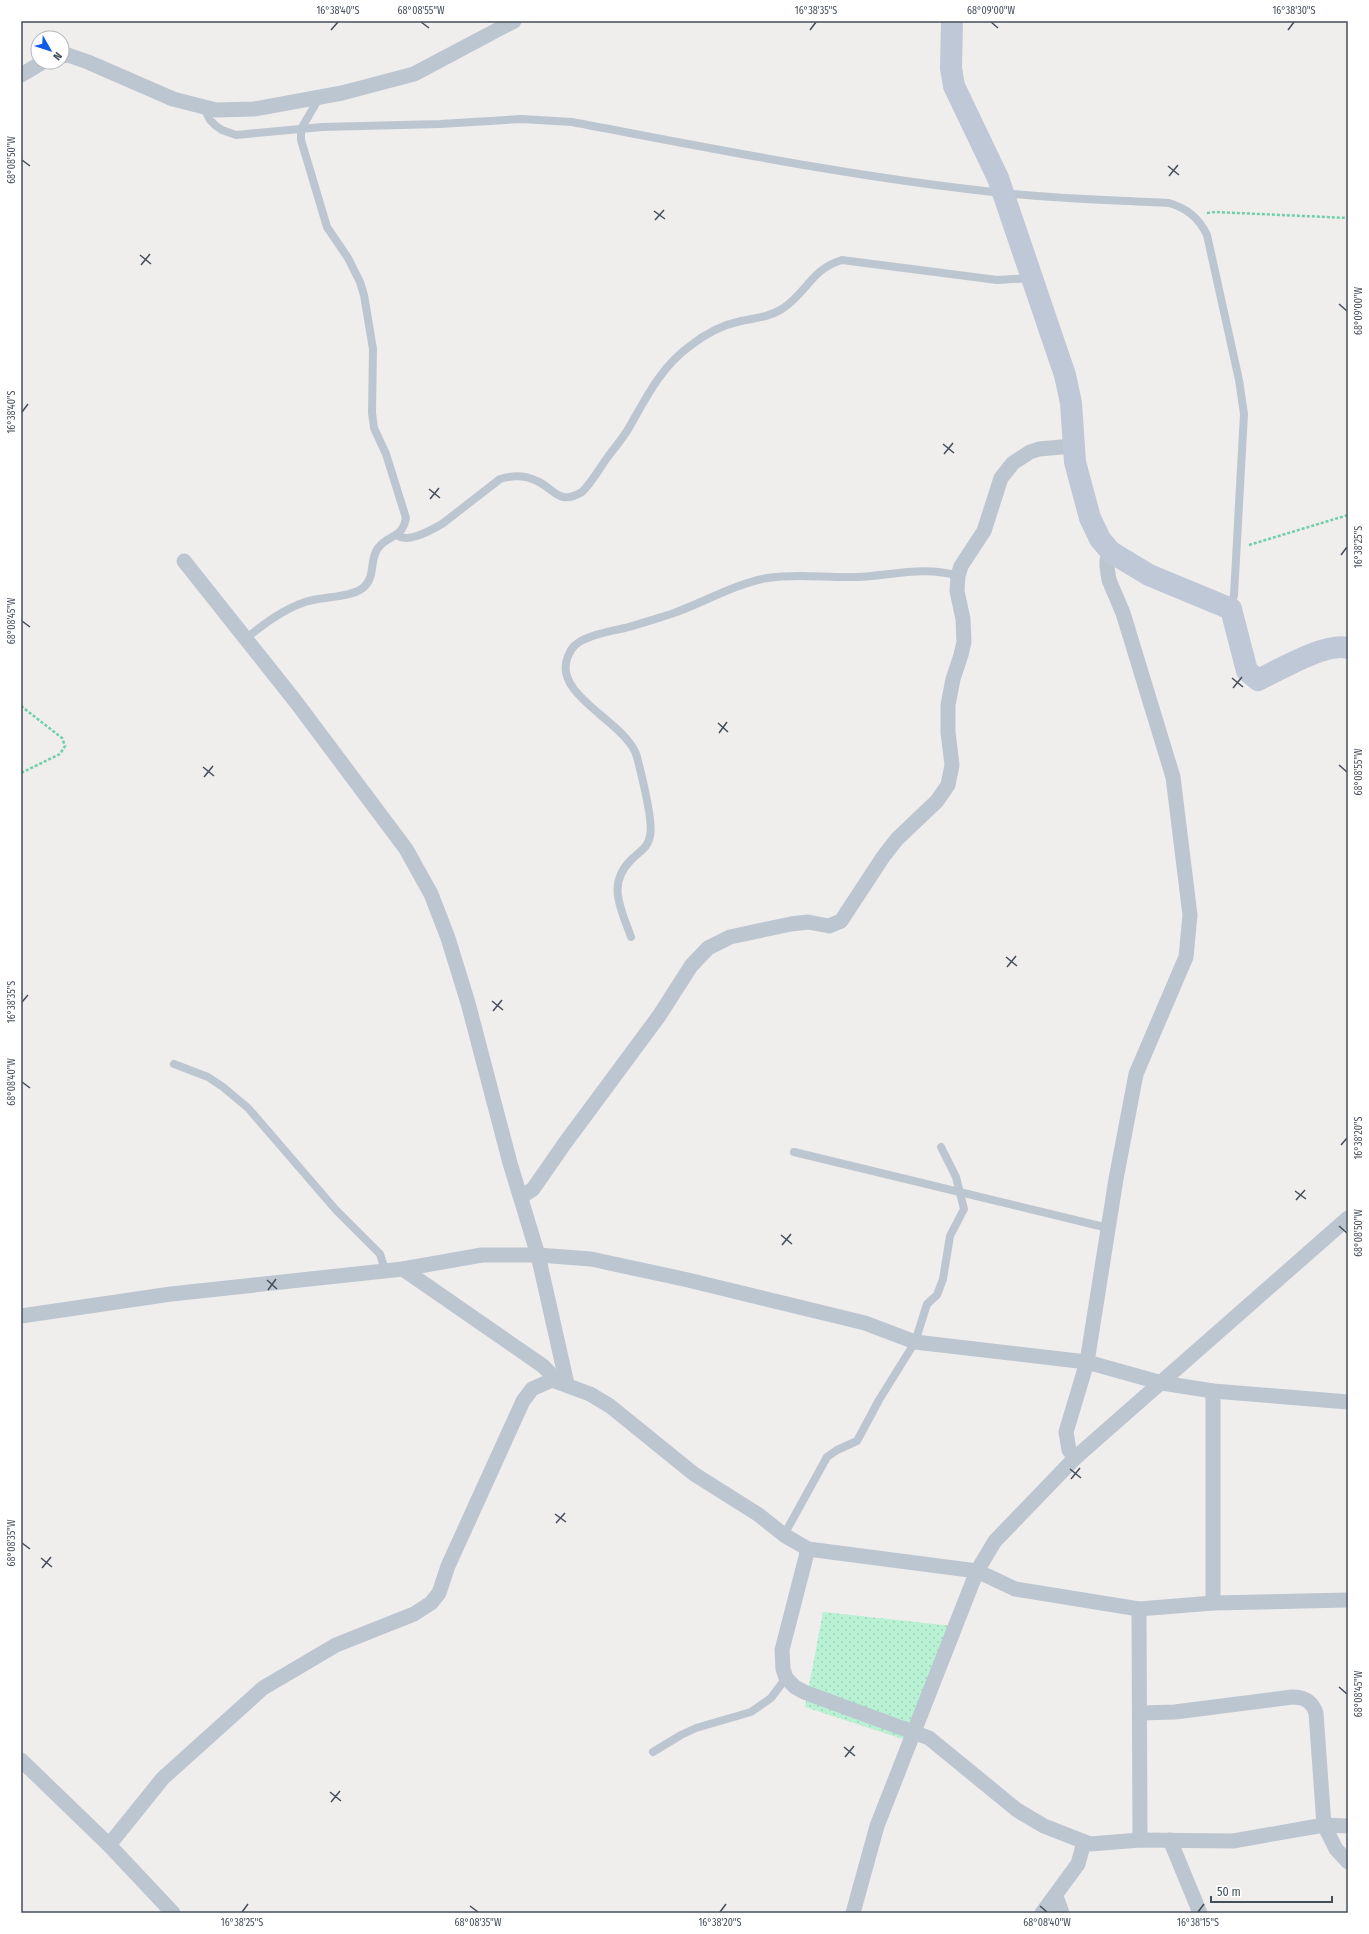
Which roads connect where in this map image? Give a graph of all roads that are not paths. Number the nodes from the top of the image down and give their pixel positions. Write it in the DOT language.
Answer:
graph roads {
  1 [pos="514,21"];
  2 [pos="952,21"];
  3 [pos="70,56"];
  4 [pos="30,69"];
  5 [pos="21,74"];
  6 [pos="319,98"];
  7 [pos="203,106"];
  8 [pos="301,128"];
  9 [pos="1003,194"];
  10 [pos="1032,278"];
  11 [pos="1073,446"];
  12 [pos="397,535"];
  13 [pos="1111,552"];
  14 [pos="184,561"];
  15 [pos="958,576"];
  16 [pos="1231,609"];
  17 [pos="245,638"];
  18 [pos="1348,648"];
  19 [pos="631,936"];
  20 [pos="174,1064"];
  21 [pos="941,1147"];
  22 [pos="794,1152"];
  23 [pos="961,1192"];
  24 [pos="521,1197"];
  25 [pos="1348,1218"];
  26 [pos="1108,1228"];
  27 [pos="538,1255"];
  28 [pos="403,1269"];
  29 [pos="385,1270"];
  30 [pos="21,1316"];
  31 [pos="915,1342"];
  32 [pos="1087,1362"];
  33 [pos="552,1380"];
  34 [pos="1162,1383"];
  35 [pos="567,1384"];
  36 [pos="1213,1391"];
  37 [pos="1348,1402"];
  38 [pos="1075,1458"];
  39 [pos="784,1535"];
  40 [pos="808,1549"];
  41 [pos="977,1571"];
  42 [pos="1348,1600"];
  43 [pos="1213,1603"];
  44 [pos="1139,1609"];
  45 [pos="786,1678"];
  46 [pos="1140,1713"];
  47 [pos="915,1732"];
  48 [pos="653,1752"];
  49 [pos="21,1760"];
  50 [pos="1324,1826"];
  51 [pos="1348,1826"];
  52 [pos="1140,1840"];
  53 [pos="1170,1840"];
  54 [pos="1084,1842"];
  55 [pos="109,1845"];
  56 [pos="1348,1862"];
  57 [pos="1056,1896"];
  58 [pos="173,1913"];
  59 [pos="853,1913"];
  60 [pos="1042,1913"];
  61 [pos="1062,1913"];
  62 [pos="1200,1913"];
  1 -- 6 [label="street"];
  2 -- 9 [label="street"];
  3 -- 7 [label="street"];
  4 -- 5 [label="street"];
  6 -- 7 [label="street"];
  6 -- 8 [label="lane"];
  7 -- 8 [label="lane"];
  8 -- 9 [label="lane"];
  8 -- 12 [label="lane"];
  9 -- 10 [label="street"];
  9 -- 16 [label="lane"];
  10 -- 11 [label="street"];
  10 -- 12 [label="lane"];
  11 -- 13 [label="street"];
  11 -- 15 [label="street"];
  12 -- 17 [label="lane"];
  13 -- 16 [label="street"];
  13 -- 26 [label="street"];
  14 -- 17 [label="street"];
  15 -- 19 [label="lane"];
  15 -- 24 [label="street"];
  16 -- 18 [label="street"];
  17 -- 24 [label="street"];
  20 -- 29 [label="lane"];
  21 -- 23 [label="lane"];
  22 -- 23 [label="lane"];
  23 -- 26 [label="lane"];
  23 -- 31 [label="lane"];
  24 -- 27 [label="street"];
  25 -- 34 [label="street"];
  26 -- 32 [label="street"];
  27 -- 28 [label="street"];
  27 -- 31 [label="street"];
  27 -- 35 [label="street"];
  28 -- 29 [label="street"];
  28 -- 33 [label="street"];
  29 -- 30 [label="street"];
  31 -- 32 [label="street"];
  31 -- 39 [label="lane"];
  32 -- 34 [label="street"];
  32 -- 38 [label="street"];
  33 -- 35 [label="street"];
  33 -- 55 [label="street"];
  34 -- 36 [label="street"];
  34 -- 38 [label="street"];
  35 -- 39 [label="street"];
  36 -- 37 [label="street"];
  36 -- 43 [label="street"];
  38 -- 41 [label="street"];
  39 -- 40 [label="street"];
  40 -- 41 [label="street"];
  40 -- 45 [label="street"];
  41 -- 44 [label="street"];
  41 -- 47 [label="street"];
  42 -- 43 [label="street"];
  43 -- 44 [label="street"];
  44 -- 46 [label="street"];
  45 -- 47 [label="street"];
  45 -- 48 [label="lane"];
  46 -- 50 [label="street"];
  46 -- 52 [label="street"];
  47 -- 54 [label="street"];
  47 -- 59 [label="street"];
  49 -- 55 [label="street"];
  50 -- 51 [label="street"];
  50 -- 53 [label="street"];
  50 -- 56 [label="street"];
  52 -- 53 [label="street"];
  52 -- 54 [label="street"];
  53 -- 62 [label="street"];
  54 -- 57 [label="street"];
  55 -- 58 [label="street"];
  57 -- 60 [label="street"];
  57 -- 61 [label="street"];
}
